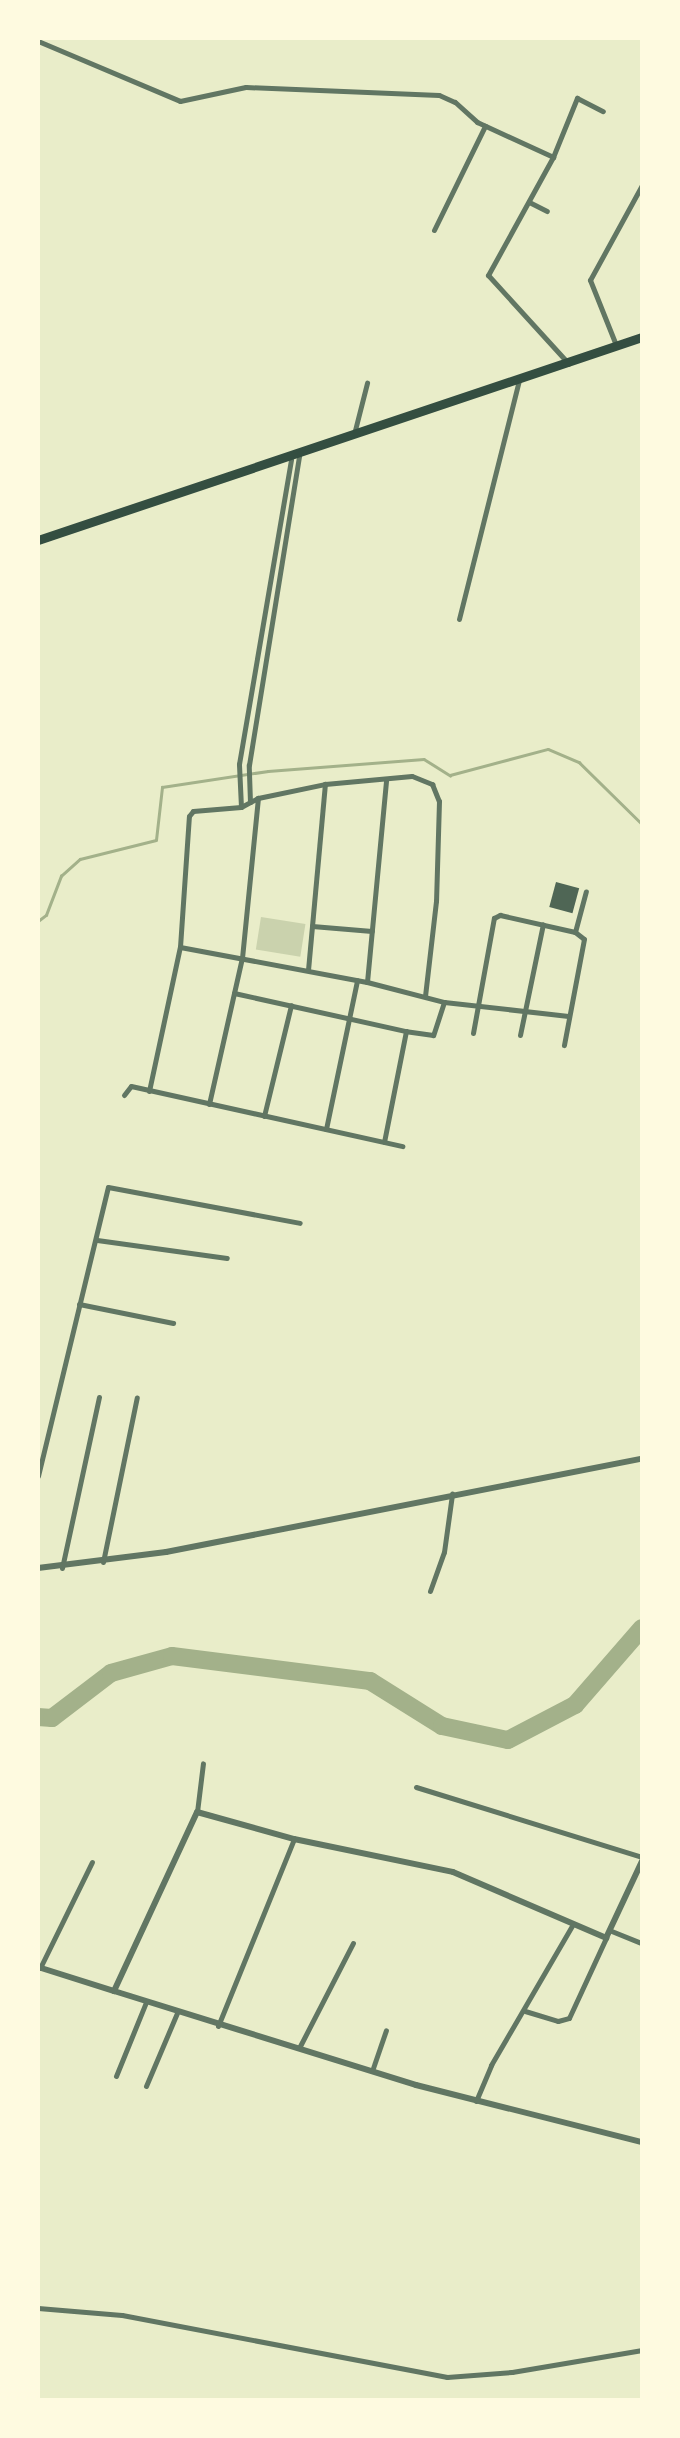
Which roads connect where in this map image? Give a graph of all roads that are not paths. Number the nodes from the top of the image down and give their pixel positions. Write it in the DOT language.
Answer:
graph roads {
  1 [pos="38,41"];
  2 [pos="603,111"];
  3 [pos="485,126"];
  4 [pos="552,157"];
  5 [pos="642,185"];
  6 [pos="529,202"];
  7 [pos="547,211"];
  8 [pos="434,230"];
  9 [pos="642,337"];
  10 [pos="616,346"];
  11 [pos="569,363"];
  12 [pos="519,380"];
  13 [pos="367,383"];
  14 [pos="352,438"];
  15 [pos="295,457"];
  16 [pos="38,541"];
  17 [pos="459,619"];
  18 [pos="386,781"];
  19 [pos="325,783"];
  20 [pos="258,798"];
  21 [pos="250,802"];
  22 [pos="240,807"];
  23 [pos="586,891"];
  24 [pos="543,924"];
  25 [pos="312,926"];
  26 [pos="372,931"];
  27 [pos="575,932"];
  28 [pos="180,947"];
  29 [pos="242,958"];
  30 [pos="309,971"];
  31 [pos="357,980"];
  32 [pos="367,982"];
  33 [pos="234,993"];
  34 [pos="425,996"];
  35 [pos="444,1002"];
  36 [pos="476,1003"];
  37 [pos="291,1005"];
  38 [pos="526,1009"];
  39 [pos="568,1016"];
  40 [pos="351,1017"];
  41 [pos="406,1031"];
  42 [pos="473,1033"];
  43 [pos="520,1035"];
  44 [pos="564,1045"];
  45 [pos="149,1091"];
  46 [pos="124,1095"];
  47 [pos="209,1104"];
  48 [pos="264,1116"];
  49 [pos="326,1129"];
  50 [pos="384,1142"];
  51 [pos="402,1146"];
  52 [pos="300,1223"];
  53 [pos="97,1240"];
  54 [pos="227,1258"];
  55 [pos="79,1304"];
  56 [pos="173,1323"];
  57 [pos="137,1396"];
  58 [pos="99,1397"];
  59 [pos="642,1459"];
  60 [pos="38,1476"];
  61 [pos="452,1494"];
  62 [pos="103,1562"];
  63 [pos="38,1568"];
  64 [pos="62,1568"];
  65 [pos="430,1591"];
  66 [pos="203,1763"];
  67 [pos="416,1787"];
  68 [pos="197,1812"];
  69 [pos="294,1839"];
  70 [pos="642,1859"];
  71 [pos="92,1862"];
  72 [pos="572,1926"];
  73 [pos="608,1934"];
  74 [pos="353,1943"];
  75 [pos="642,1943"];
  76 [pos="39,1967"];
  77 [pos="114,1992"];
  78 [pos="146,2002"];
  79 [pos="525,2011"];
  80 [pos="177,2013"];
  81 [pos="218,2026"];
  82 [pos="386,2030"];
  83 [pos="299,2048"];
  84 [pos="372,2071"];
  85 [pos="116,2076"];
  86 [pos="146,2086"];
  87 [pos="476,2101"];
  88 [pos="642,2142"];
  89 [pos="38,2308"];
  90 [pos="642,2350"];
  1 -- 3 [label="street"];
  2 -- 4 [label="street"];
  3 -- 4 [label="street"];
  3 -- 8 [label="street"];
  4 -- 6 [label="street"];
  5 -- 10 [label="street"];
  6 -- 7 [label="street"];
  6 -- 11 [label="street"];
  9 -- 10 [label="highway"];
  10 -- 11 [label="highway"];
  11 -- 12 [label="highway"];
  12 -- 14 [label="highway"];
  12 -- 17 [label="street"];
  13 -- 14 [label="street"];
  14 -- 15 [label="highway"];
  15 -- 16 [label="highway"];
  15 -- 21 [label="street"];
  15 -- 22 [label="street"];
  18 -- 19 [label="street"];
  18 -- 26 [label="street"];
  18 -- 34 [label="street"];
  19 -- 20 [label="street"];
  19 -- 25 [label="street"];
  20 -- 21 [label="street"];
  20 -- 29 [label="street"];
  21 -- 22 [label="street"];
  22 -- 28 [label="street"];
  23 -- 27 [label="street"];
  24 -- 27 [label="street"];
  24 -- 36 [label="street"];
  24 -- 38 [label="street"];
  25 -- 26 [label="street"];
  25 -- 30 [label="street"];
  26 -- 32 [label="street"];
  27 -- 39 [label="street"];
  28 -- 29 [label="street"];
  28 -- 45 [label="street"];
  29 -- 30 [label="street"];
  29 -- 33 [label="street"];
  30 -- 31 [label="street"];
  31 -- 32 [label="street"];
  31 -- 40 [label="street"];
  32 -- 34 [label="street"];
  33 -- 37 [label="street"];
  33 -- 47 [label="street"];
  34 -- 35 [label="street"];
  35 -- 36 [label="street"];
  35 -- 41 [label="street"];
  36 -- 38 [label="street"];
  36 -- 42 [label="street"];
  37 -- 40 [label="street"];
  37 -- 48 [label="street"];
  38 -- 39 [label="street"];
  38 -- 43 [label="street"];
  39 -- 44 [label="street"];
  40 -- 41 [label="street"];
  40 -- 49 [label="street"];
  41 -- 50 [label="street"];
  45 -- 46 [label="street"];
  45 -- 47 [label="street"];
  47 -- 48 [label="street"];
  48 -- 49 [label="street"];
  49 -- 50 [label="street"];
  50 -- 51 [label="street"];
  52 -- 53 [label="street"];
  53 -- 54 [label="street"];
  53 -- 55 [label="street"];
  55 -- 56 [label="street"];
  55 -- 60 [label="street"];
  57 -- 62 [label="street"];
  58 -- 64 [label="street"];
  59 -- 61 [label="street"];
  61 -- 62 [label="street"];
  61 -- 65 [label="street"];
  62 -- 64 [label="street"];
  63 -- 64 [label="street"];
  66 -- 68 [label="street"];
  67 -- 70 [label="street"];
  68 -- 69 [label="street"];
  68 -- 77 [label="street"];
  69 -- 72 [label="street"];
  69 -- 81 [label="street"];
  70 -- 73 [label="street"];
  71 -- 76 [label="street"];
  72 -- 73 [label="street"];
  72 -- 79 [label="street"];
  73 -- 75 [label="street"];
  73 -- 79 [label="street"];
  74 -- 83 [label="street"];
  76 -- 77 [label="street"];
  77 -- 78 [label="street"];
  78 -- 80 [label="street"];
  78 -- 85 [label="street"];
  79 -- 87 [label="street"];
  80 -- 81 [label="street"];
  80 -- 86 [label="street"];
  81 -- 83 [label="street"];
  82 -- 84 [label="street"];
  83 -- 84 [label="street"];
  84 -- 87 [label="street"];
  87 -- 88 [label="street"];
  89 -- 90 [label="street"];
}
